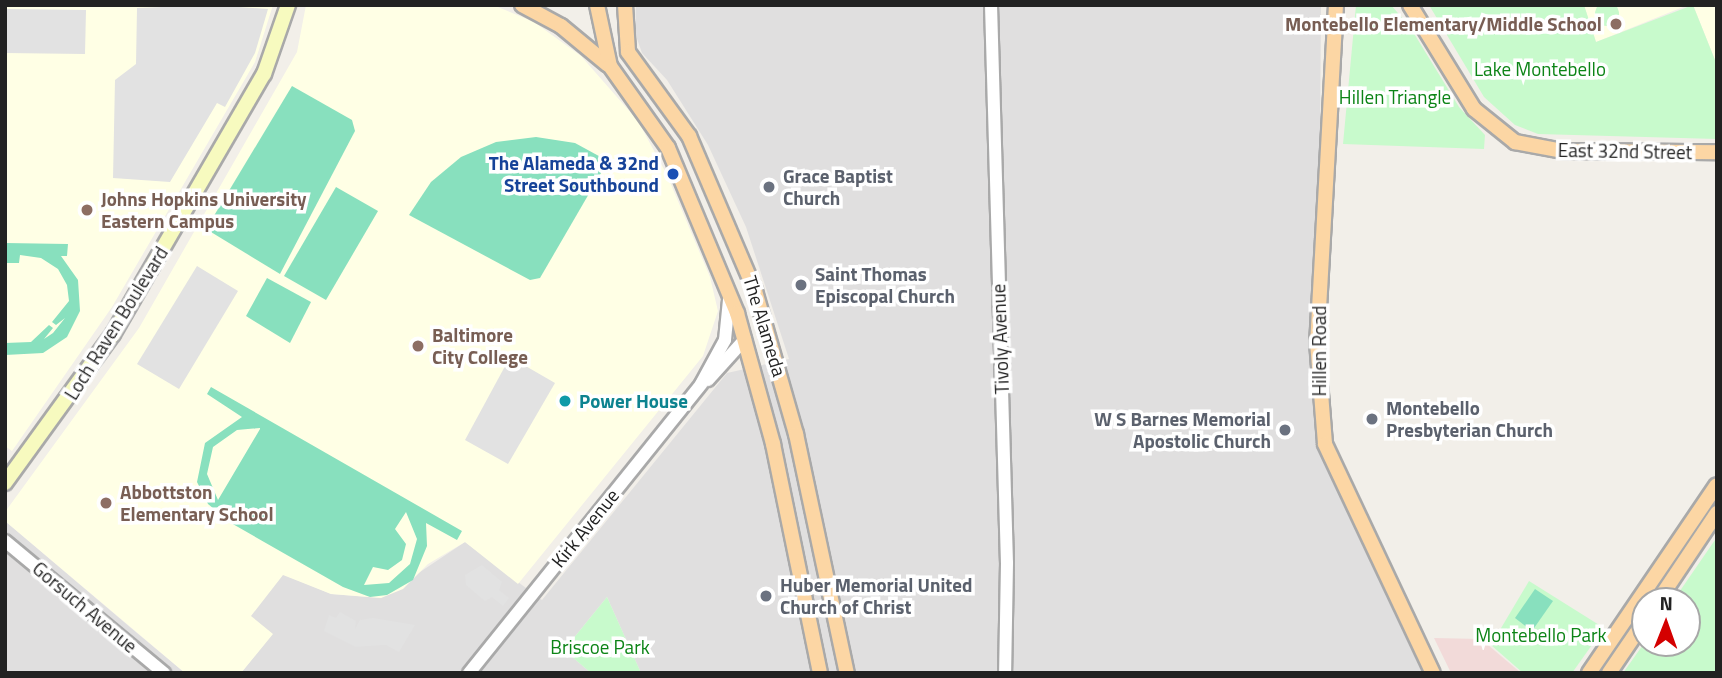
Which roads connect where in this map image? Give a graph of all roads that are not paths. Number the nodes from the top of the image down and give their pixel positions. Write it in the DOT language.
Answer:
graph roads {
  1 [pos="288,5"];
  2 [pos="522,5"];
  3 [pos="597,5"];
  4 [pos="625,5"];
  5 [pos="990,5"];
  6 [pos="1336,5"];
  7 [pos="1410,8"];
  8 [pos="610,66"];
  9 [pos="1717,152"];
  10 [pos="725,279"];
  11 [pos="758,299"];
  12 [pos="745,340"];
  13 [pos="751,359"];
  14 [pos="723,368"];
  15 [pos="701,384"];
  16 [pos="5,483"];
  17 [pos="1717,485"];
  18 [pos="1717,513"];
  19 [pos="5,541"];
  20 [pos="1667,587"];
  21 [pos="1631,641"];
  22 [pos="164,673"];
  23 [pos="469,673"];
  24 [pos="820,673"];
  25 [pos="847,673"];
  26 [pos="1005,673"];
  27 [pos="1433,673"];
  28 [pos="1589,673"];
  29 [pos="1609,673"];
  1 -- 16 [label="main road, Loch Raven Boulevard"];
  2 -- 8 [label="main road"];
  3 -- 8 [label="main road, The Alameda"];
  4 -- 11 [label="main road, The Alameda"];
  5 -- 26 [label="street, Tivoly Avenue"];
  6 -- 27 [label="main road, Hillen Road"];
  7 -- 9 [label="main road, East 32nd Street"];
  8 -- 10 [label="main road, The Alameda"];
  10 -- 12 [label="main road, The Alameda"];
  10 -- 15 [label="street, Kirk Avenue"];
  11 -- 12 [label="main road"];
  11 -- 25 [label="main road, The Alameda"];
  12 -- 13 [label="main road, The Alameda"];
  12 -- 14 [label="street, Kirk Avenue"];
  13 -- 14 [label="street, Kirk Avenue"];
  13 -- 24 [label="main road, The Alameda"];
  14 -- 15 [label="street, Kirk Avenue"];
  15 -- 23 [label="street, Kirk Avenue"];
  17 -- 28 [label="main road"];
  18 -- 20 [label="main road"];
  19 -- 22 [label="street, Gorsuch Avenue"];
  21 -- 29 [label="main road"];
}
